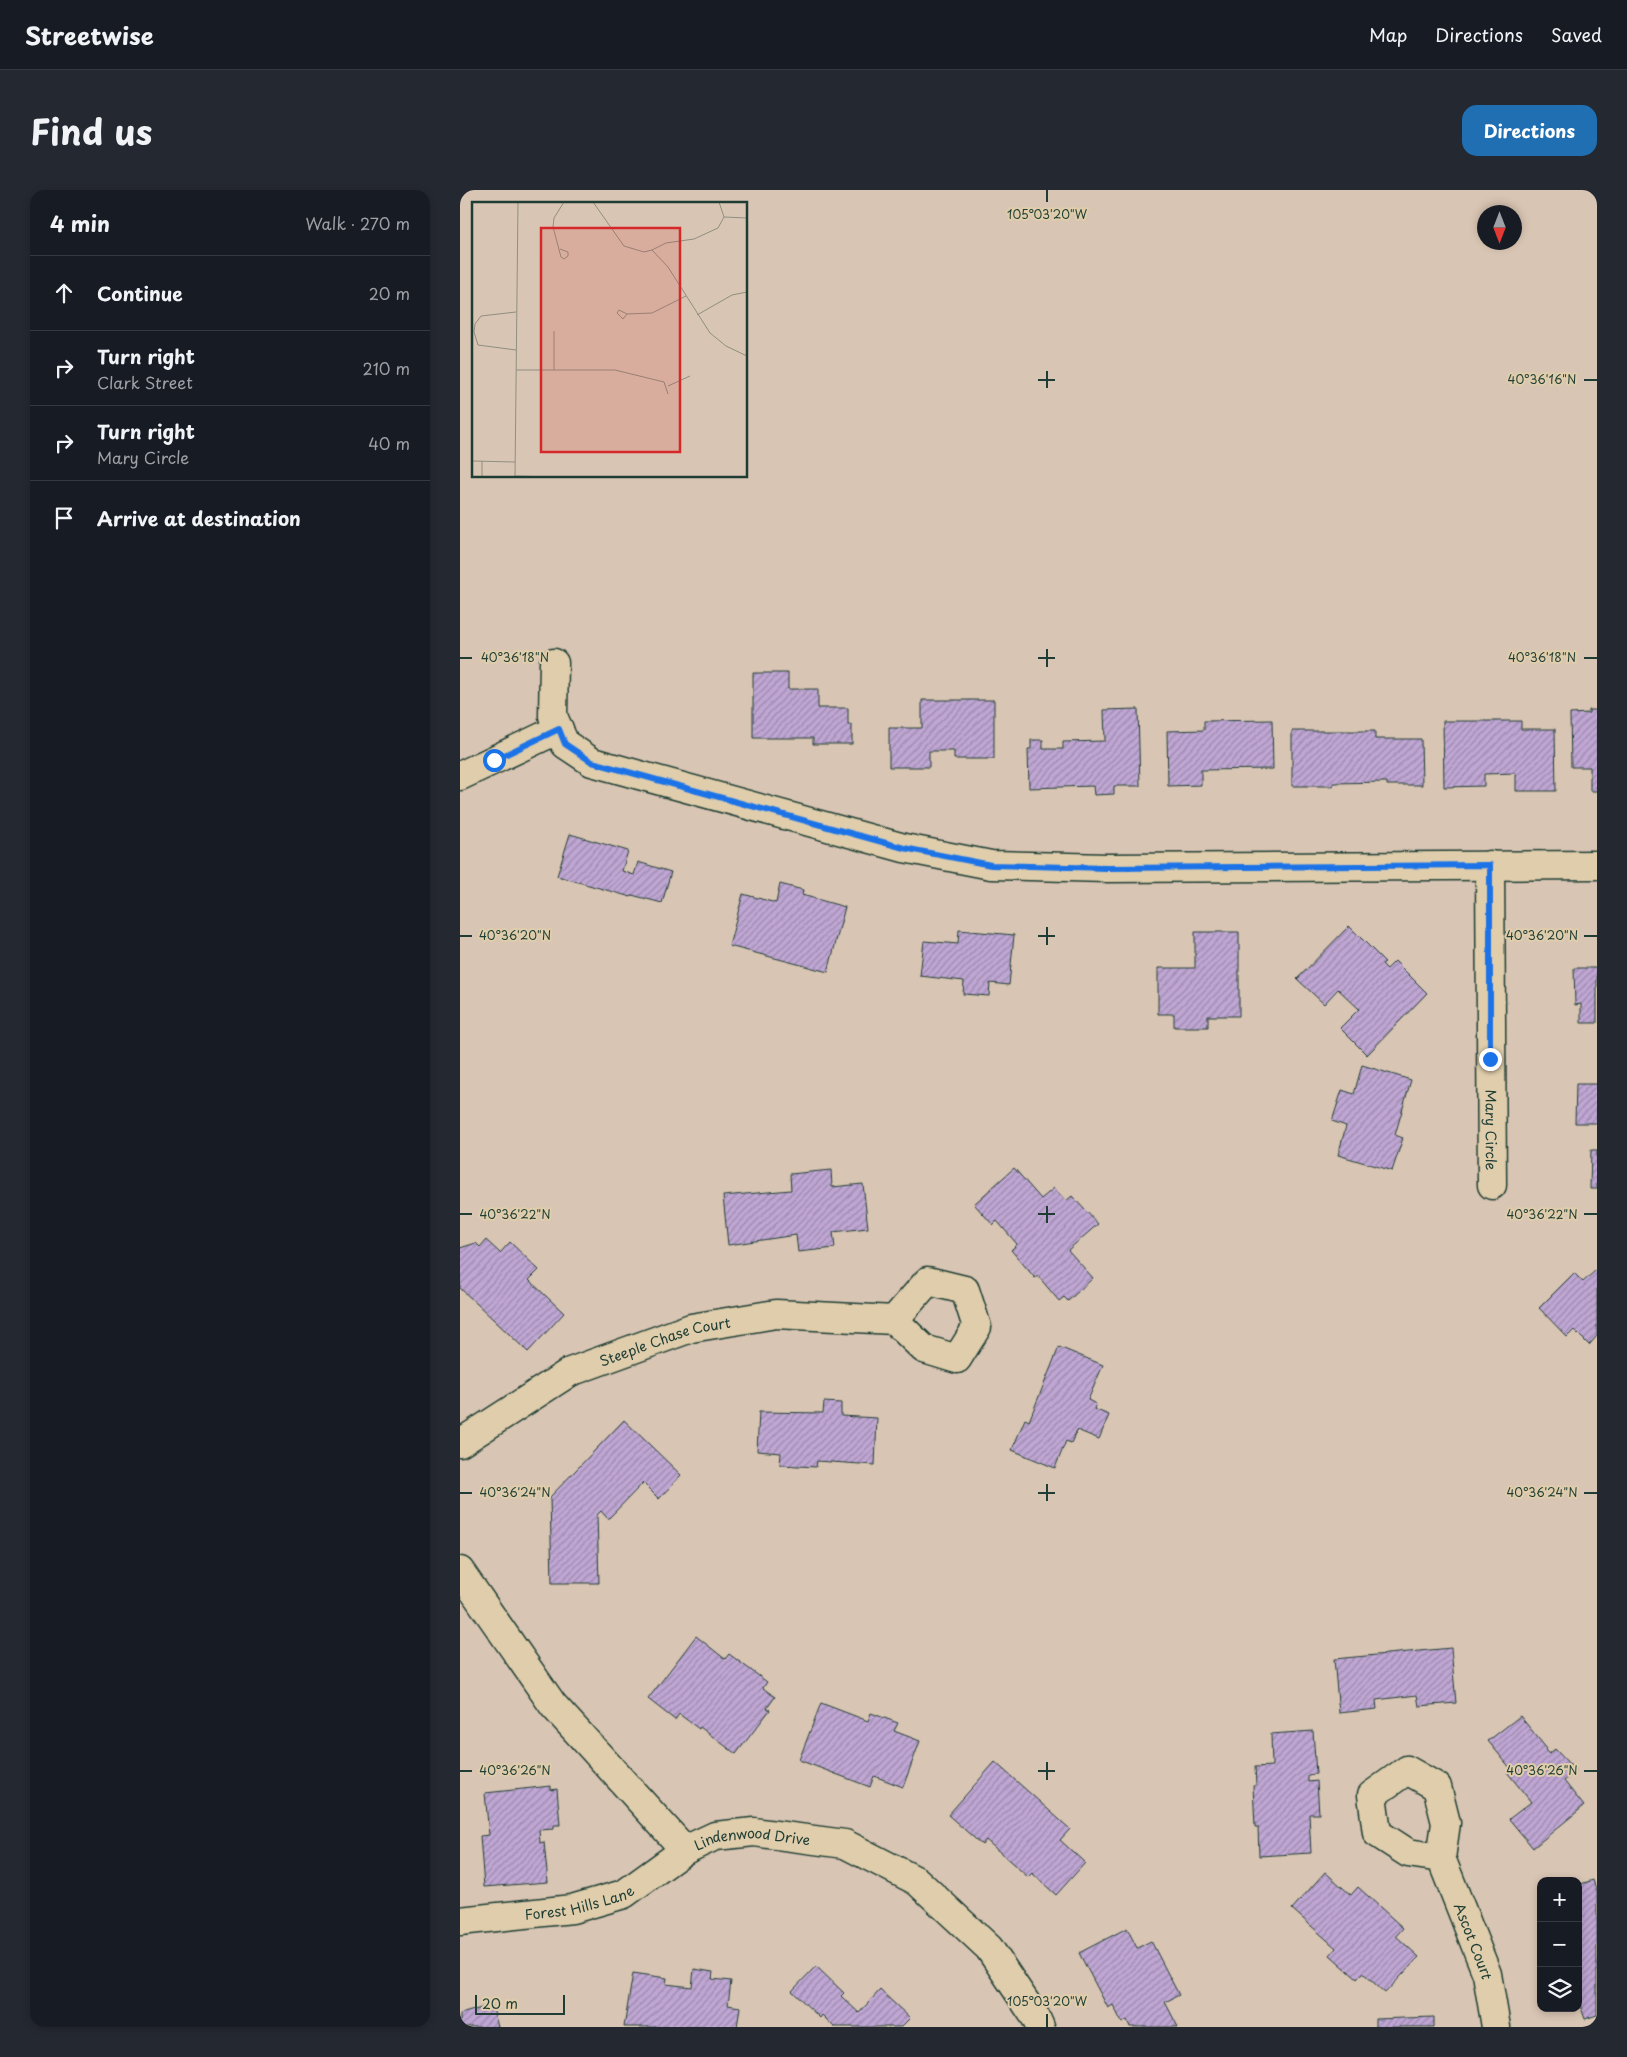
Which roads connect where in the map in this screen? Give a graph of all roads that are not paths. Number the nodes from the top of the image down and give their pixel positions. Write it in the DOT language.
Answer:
graph roads {
  1 [pos="554,663"];
  2 [pos="559,729"];
  3 [pos="460,776"];
  4 [pos="1597,864"];
  5 [pos="1490,865"];
  6 [pos="1492,1185"];
  7 [pos="894,1320"];
  8 [pos="460,1443"];
  9 [pos="460,1571"];
  10 [pos="684,1850"];
  11 [pos="1441,1858"];
  12 [pos="460,1921"];
  13 [pos="1040,2027"];
  14 [pos="1496,2027"];
  1 -- 2 [label="street"];
  2 -- 3 [label="street"];
  2 -- 5 [label="street"];
  4 -- 5 [label="street"];
  5 -- 6 [label="street, Mary Circle"];
  7 -- 8 [label="street, Steeple Chase Court"];
  9 -- 10 [label="street, Lindenwood Drive"];
  10 -- 12 [label="street, Forest Hills Lane"];
  10 -- 13 [label="street, Lindenwood Drive"];
  11 -- 14 [label="street, Ascot Court"];
}
